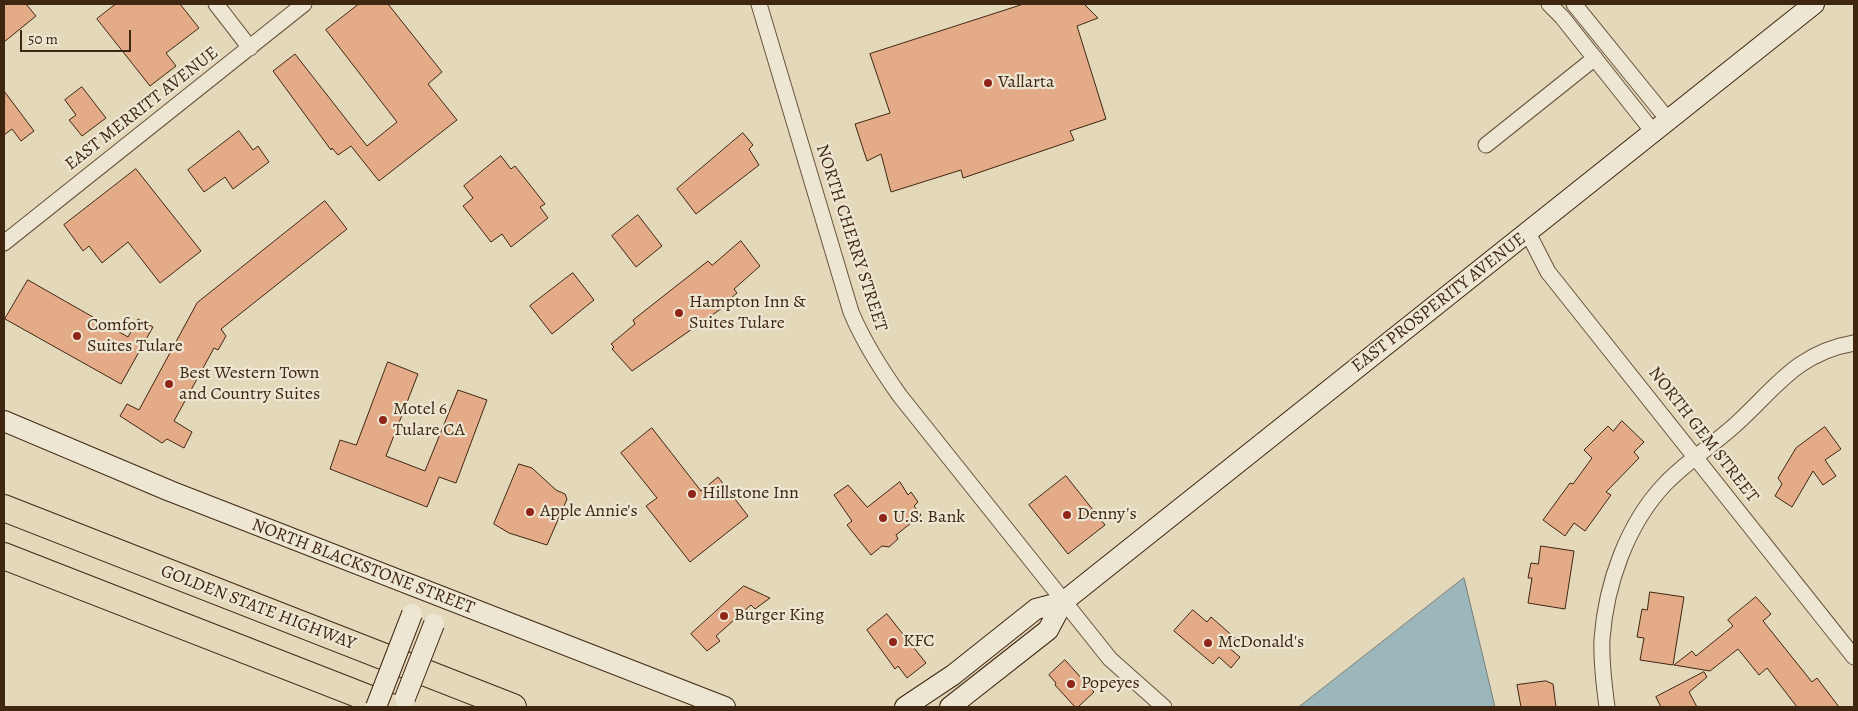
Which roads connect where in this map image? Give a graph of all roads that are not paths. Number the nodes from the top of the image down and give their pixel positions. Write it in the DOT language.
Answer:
graph roads {
  1 [pos="216,4"];
  2 [pos="304,4"];
  3 [pos="759,4"];
  4 [pos="1549,4"];
  5 [pos="1574,4"];
  6 [pos="1808,6"];
  7 [pos="250,48"];
  8 [pos="1595,58"];
  9 [pos="1669,121"];
  10 [pos="1654,134"];
  11 [pos="1486,145"];
  12 [pos="1528,233"];
  13 [pos="4,243"];
  14 [pos="1854,343"];
  15 [pos="4,421"];
  16 [pos="1696,457"];
  17 [pos="4,508"];
  18 [pos="4,556"];
  19 [pos="434,595"];
  20 [pos="1063,602"];
  21 [pos="1854,657"];
  22 [pos="376,707"];
  23 [pos="391,707"];
  24 [pos="401,707"];
  25 [pos="513,707"];
  26 [pos="725,707"];
  27 [pos="905,707"];
  28 [pos="950,707"];
  29 [pos="1164,707"];
  30 [pos="1607,707"];
  1 -- 7 [label="street"];
  2 -- 7 [label="street, EAST MERRITT AVENUE"];
  3 -- 20 [label="street, NORTH CHERRY STREET"];
  4 -- 8 [label="street"];
  5 -- 9 [label="street"];
  6 -- 9 [label="main road, EAST PROSPERITY AVENUE"];
  7 -- 13 [label="street, EAST MERRITT AVENUE"];
  8 -- 10 [label="street"];
  8 -- 11 [label="street"];
  9 -- 10 [label="main road, EAST PROSPERITY AVENUE"];
  10 -- 12 [label="main road, EAST PROSPERITY AVENUE"];
  12 -- 16 [label="street, NORTH GEM STREET"];
  12 -- 20 [label="main road, EAST PROSPERITY AVENUE"];
  14 -- 16 [label="street"];
  15 -- 19 [label="main road, NORTH BLACKSTONE STREET"];
  16 -- 21 [label="street, NORTH GEM STREET"];
  16 -- 30 [label="street"];
  17 -- 25 [label="highway, GOLDEN STATE HIGHWAY"];
  18 -- 23 [label="highway"];
  19 -- 22 [label="main road, bridge"];
  19 -- 24 [label="main road, bridge"];
  19 -- 26 [label="main road, NORTH BLACKSTONE STREET"];
  20 -- 27 [label="main road, EAST PROSPERITY AVENUE"];
  20 -- 28 [label="main road, EAST PROSPERITY AVENUE"];
  20 -- 29 [label="street, NORTH CHERRY STREET"];
}
